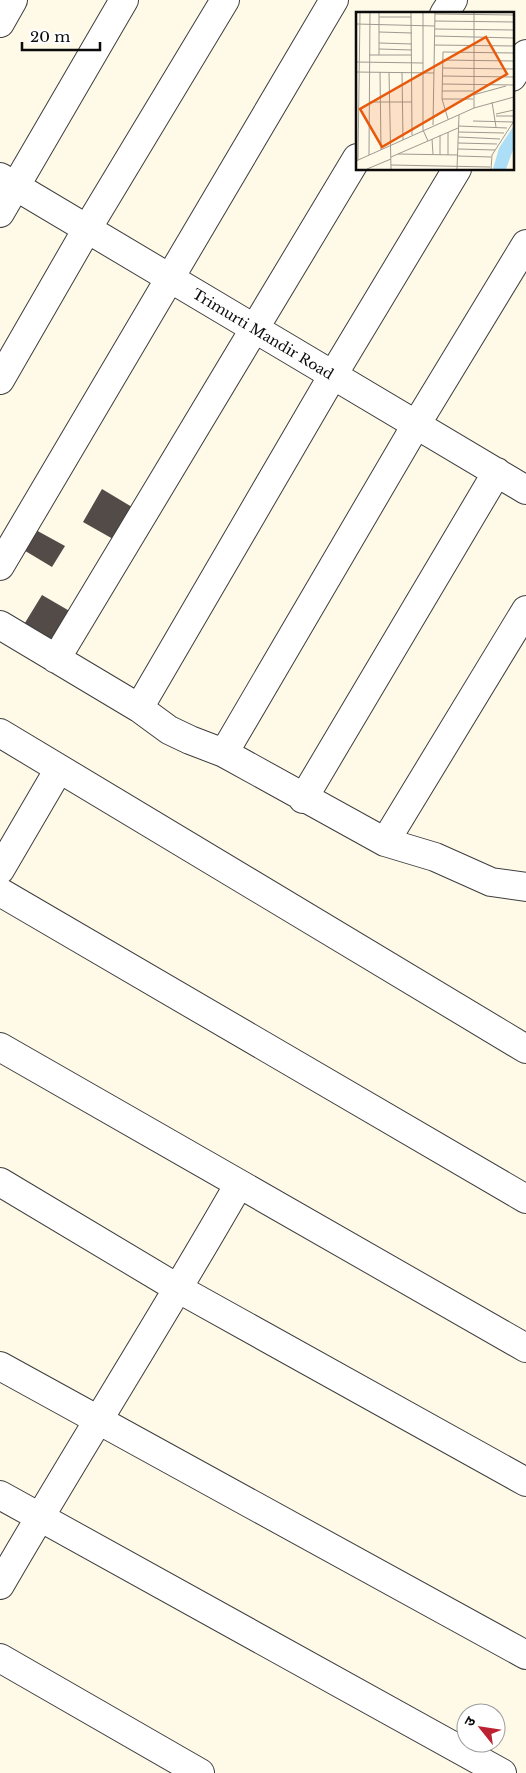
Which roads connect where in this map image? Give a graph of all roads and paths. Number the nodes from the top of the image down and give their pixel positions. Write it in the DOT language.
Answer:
graph roads {
  1 [pos="14,0"];
  2 [pos="124,0"];
  3 [pos="225,0"];
  4 [pos="334,0"];
  5 [pos="453,0"];
  6 [pos="445,12"];
  7 [pos="0,23"];
  8 [pos="526,54"];
  9 [pos="514,74"];
  10 [pos="356,160"];
  11 [pos="456,170"];
  12 [pos="8,182"];
  13 [pos="0,213"];
  14 [pos="86,229"];
  15 [pos="526,244"];
  16 [pos="169,278"];
  17 [pos="255,329"];
  18 [pos="333,375"];
  19 [pos="0,380"];
  20 [pos="416,425"];
  21 [pos="496,472"];
  22 [pos="526,490"];
  23 [pos="0,566"];
  24 [pos="526,610"];
  25 [pos="0,625"];
  26 [pos="56,658"];
  27 [pos="139,708"];
  28 [pos="0,734"];
  29 [pos="224,753"];
  30 [pos="59,769"];
  31 [pos="303,798"];
  32 [pos="385,842"];
  33 [pos="0,870"];
  34 [pos="526,887"];
  35 [pos="0,892"];
  36 [pos="0,1047"];
  37 [pos="526,1049"];
  38 [pos="0,1182"];
  39 [pos="239,1184"];
  40 [pos="526,1199"];
  41 [pos="179,1289"];
  42 [pos="526,1348"];
  43 [pos="0,1366"];
  44 [pos="99,1421"];
  45 [pos="526,1482"];
  46 [pos="0,1495"];
  47 [pos="39,1518"];
  48 [pos="0,1585"];
  49 [pos="526,1655"];
  50 [pos="0,1658"];
  51 [pos="200,1773"];
  52 [pos="502,1773"];
  1 -- 7 [label="street"];
  2 -- 12 [label="street"];
  3 -- 14 [label="street"];
  4 -- 16 [label="street"];
  5 -- 6 [label="street"];
  8 -- 9 [label="street"];
  10 -- 17 [label="street"];
  11 -- 18 [label="street"];
  12 -- 13 [label="street"];
  12 -- 14 [label="street, Trimurti Mandir Road"];
  14 -- 16 [label="street, Trimurti Mandir Road"];
  14 -- 19 [label="street"];
  15 -- 20 [label="street"];
  16 -- 17 [label="street, Trimurti Mandir Road"];
  16 -- 23 [label="street"];
  17 -- 18 [label="street, Trimurti Mandir Road"];
  17 -- 26 [label="street"];
  18 -- 20 [label="street, Trimurti Mandir Road"];
  18 -- 27 [label="street"];
  20 -- 21 [label="street, Trimurti Mandir Road"];
  20 -- 29 [label="street"];
  21 -- 22 [label="street, Trimurti Mandir Road"];
  21 -- 31 [label="street"];
  24 -- 32 [label="street"];
  25 -- 26 [label="street"];
  26 -- 27 [label="street"];
  27 -- 29 [label="street"];
  28 -- 30 [label="street"];
  29 -- 31 [label="street"];
  30 -- 33 [label="street"];
  30 -- 37 [label="street"];
  31 -- 32 [label="street"];
  32 -- 34 [label="street"];
  35 -- 40 [label="street"];
  36 -- 39 [label="street"];
  38 -- 41 [label="street"];
  39 -- 41 [label="street"];
  39 -- 42 [label="street"];
  41 -- 44 [label="street"];
  41 -- 45 [label="street"];
  43 -- 44 [label="street"];
  44 -- 47 [label="street"];
  44 -- 49 [label="street"];
  46 -- 47 [label="street"];
  47 -- 48 [label="street"];
  47 -- 52 [label="street"];
  50 -- 51 [label="street"];
}
